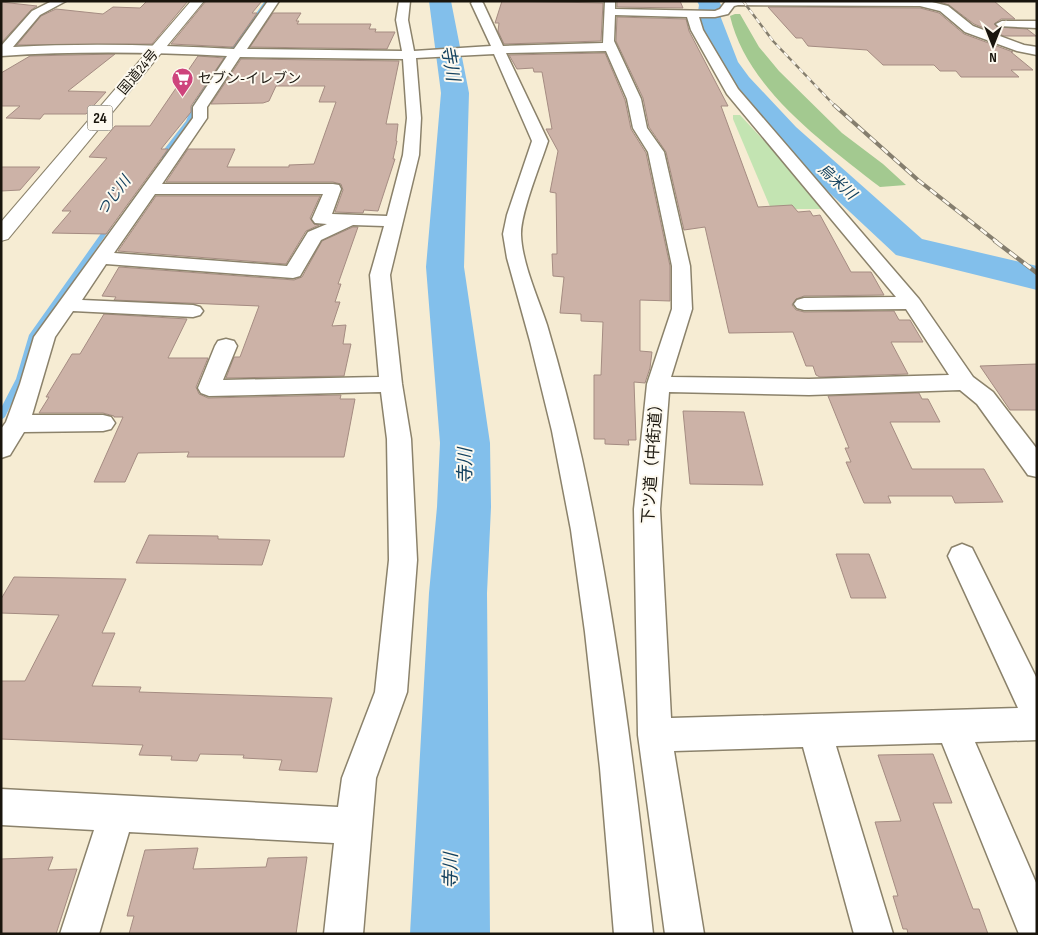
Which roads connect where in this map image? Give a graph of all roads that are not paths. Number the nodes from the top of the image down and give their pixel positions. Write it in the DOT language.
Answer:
graph roads {
  1 [pos="61,1"];
  2 [pos="198,1"];
  3 [pos="274,1"];
  4 [pos="405,1"];
  5 [pos="477,2"];
  6 [pos="919,2"];
  7 [pos="610,7"];
  8 [pos="692,14"];
  9 [pos="1002,24"];
  10 [pos="1037,25"];
  11 [pos="611,48"];
  12 [pos="156,50"];
  13 [pos="497,50"];
  14 [pos="2,52"];
  15 [pos="1037,52"];
  16 [pos="233,53"];
  17 [pos="412,55"];
  18 [pos="150,189"];
  19 [pos="352,220"];
  20 [pos="393,221"];
  21 [pos="1,235"];
  22 [pos="100,258"];
  23 [pos="912,303"];
  24 [pos="804,304"];
  25 [pos="67,305"];
  26 [pos="193,311"];
  27 [pos="226,346"];
  28 [pos="966,382"];
  29 [pos="391,384"];
  30 [pos="658,384"];
  31 [pos="103,423"];
  32 [pos="16,424"];
  33 [pos="1,448"];
  34 [pos="1037,468"];
  35 [pos="962,556"];
  36 [pos="1037,714"];
  37 [pos="1037,724"];
  38 [pos="952,726"];
  39 [pos="815,731"];
  40 [pos="655,735"];
  41 [pos="1,807"];
  42 [pos="117,813"];
  43 [pos="354,826"];
  44 [pos="1037,931"];
  45 [pos="79,934"];
  46 [pos="343,934"];
  47 [pos="634,934"];
  48 [pos="685,934"];
  49 [pos="874,934"];
  1 -- 14 [label="street"];
  2 -- 12 [label="highway, 国道24号 / 24"];
  3 -- 16 [label="street"];
  4 -- 17 [label="street"];
  5 -- 13 [label="street"];
  6 -- 8 [label="street"];
  6 -- 15 [label="street"];
  7 -- 8 [label="street"];
  7 -- 11 [label="street, 下ツ道（中街道）"];
  8 -- 23 [label="street"];
  9 -- 10 [label="street"];
  11 -- 13 [label="street"];
  11 -- 30 [label="street, 下ツ道（中街道）"];
  12 -- 14 [label="street"];
  12 -- 16 [label="street"];
  12 -- 21 [label="highway, 国道24号 / 24"];
  13 -- 17 [label="street"];
  13 -- 47 [label="street"];
  16 -- 17 [label="street"];
  16 -- 18 [label="street"];
  17 -- 20 [label="street"];
  18 -- 19 [label="street"];
  18 -- 22 [label="street"];
  19 -- 20 [label="street"];
  19 -- 22 [label="street"];
  20 -- 29 [label="street"];
  22 -- 25 [label="street"];
  23 -- 24 [label="street"];
  23 -- 28 [label="street"];
  25 -- 26 [label="street"];
  25 -- 32 [label="street"];
  27 -- 29 [label="street"];
  28 -- 30 [label="street"];
  28 -- 34 [label="street"];
  29 -- 43 [label="street"];
  30 -- 40 [label="street, 下ツ道（中街道）"];
  31 -- 32 [label="street"];
  32 -- 33 [label="street"];
  35 -- 36 [label="street"];
  37 -- 38 [label="street"];
  38 -- 39 [label="street"];
  38 -- 44 [label="street"];
  39 -- 40 [label="street"];
  39 -- 49 [label="street"];
  40 -- 48 [label="street, 下ツ道（中街道）"];
  41 -- 42 [label="street"];
  42 -- 43 [label="street"];
  42 -- 45 [label="street"];
  43 -- 46 [label="street"];
}
